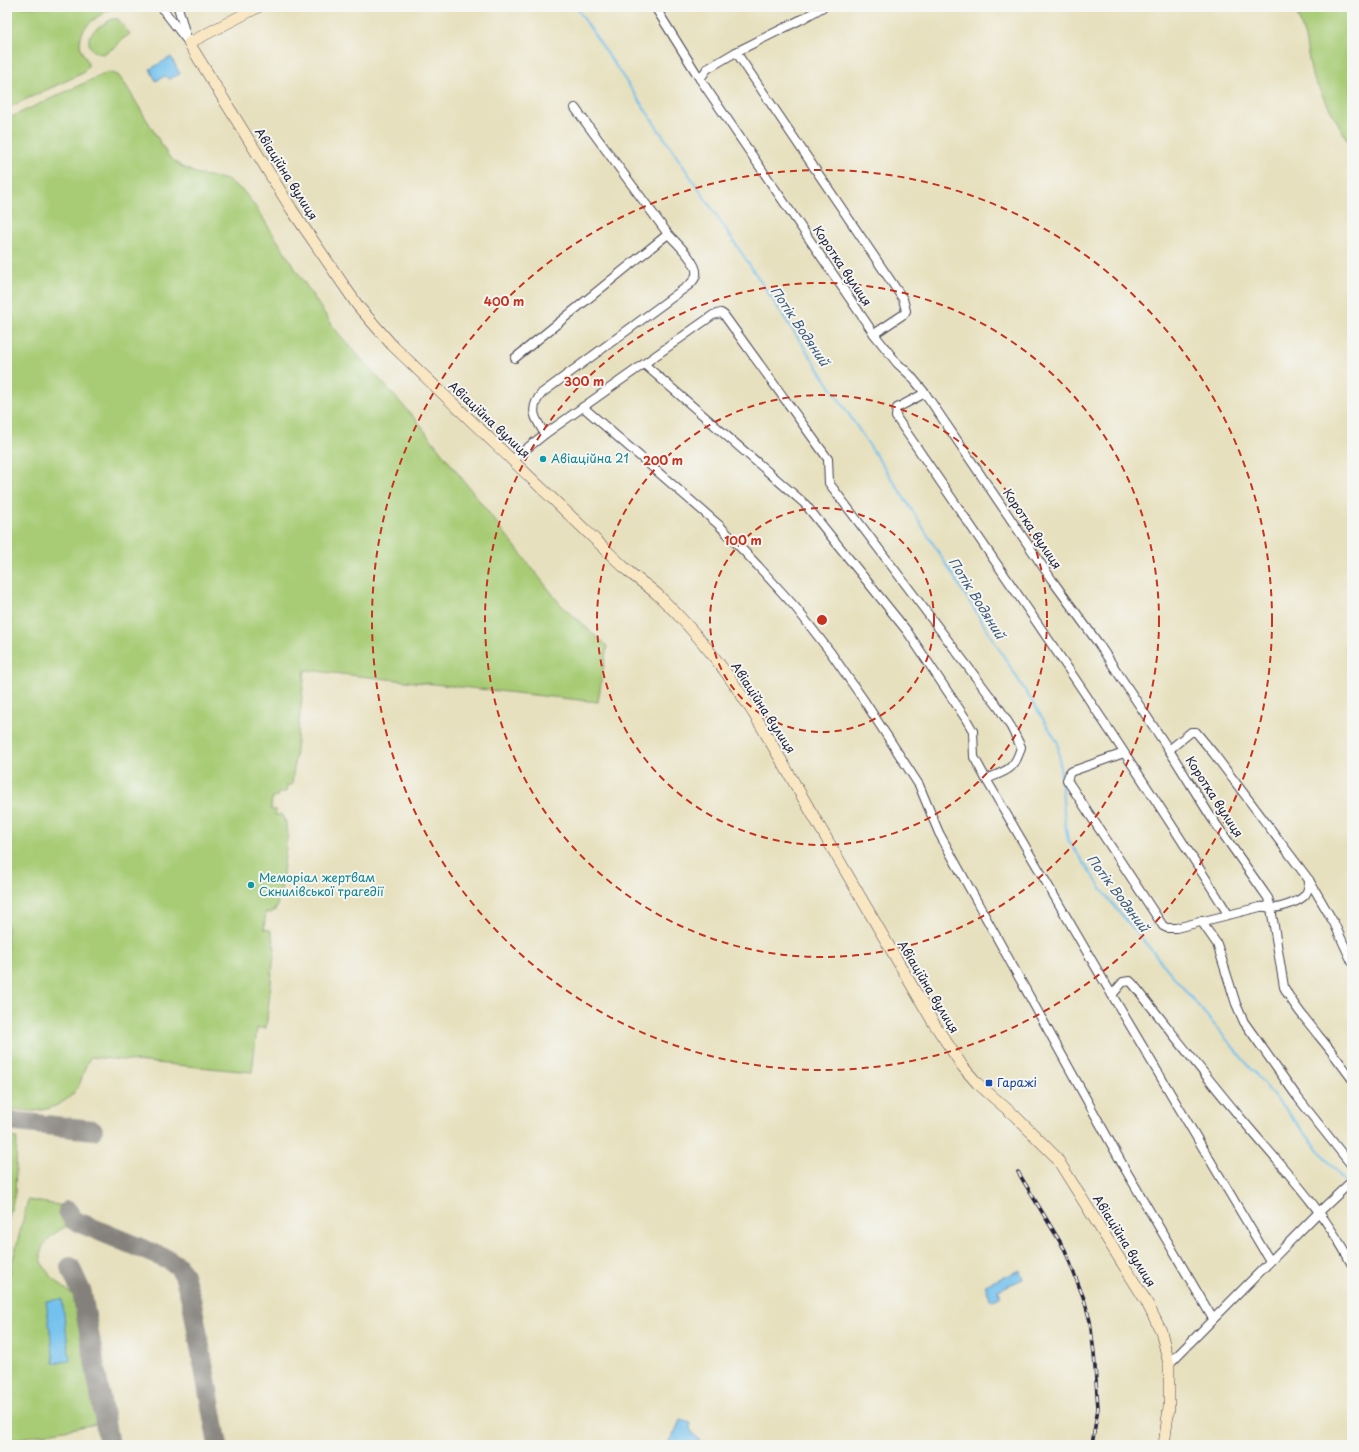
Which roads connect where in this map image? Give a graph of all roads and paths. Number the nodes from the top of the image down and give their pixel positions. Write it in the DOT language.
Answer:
graph roads {
  1 [pos="161,7"];
  2 [pos="178,7"];
  3 [pos="258,7"];
  4 [pos="655,7"];
  5 [pos="823,7"];
  6 [pos="188,43"];
  7 [pos="736,52"];
  8 [pos="700,79"];
  9 [pos="575,108"];
  10 [pos="668,234"];
  11 [pos="874,334"];
  12 [pos="515,358"];
  13 [pos="644,364"];
  14 [pos="925,393"];
  15 [pos="583,407"];
  16 [pos="545,434"];
  17 [pos="512,460"];
  18 [pos="1169,750"];
  19 [pos="1124,753"];
  20 [pos="986,779"];
  21 [pos="1310,880"];
  22 [pos="1271,908"];
  23 [pos="1228,914"];
  24 [pos="1201,921"];
  25 [pos="1352,962"];
  26 [pos="1112,995"];
  27 [pos="1352,1079"];
  28 [pos="1352,1166"];
  29 [pos="1349,1184"];
  30 [pos="1318,1212"];
  31 [pos="1270,1261"];
  32 [pos="1352,1265"];
  33 [pos="1213,1319"];
  34 [pos="1169,1364"];
  35 [pos="1164,1445"];
  1 -- 6 [label="street"];
  2 -- 6 [label="street"];
  3 -- 6 [label="street"];
  4 -- 8 [label="street, Коротка вулиця"];
  5 -- 7 [label="street"];
  6 -- 17 [label="street, Авіаційна вулиця"];
  7 -- 8 [label="street"];
  7 -- 11 [label="street"];
  8 -- 11 [label="street, Коротка вулиця"];
  9 -- 10 [label="street"];
  10 -- 12 [label="street"];
  10 -- 16 [label="street"];
  11 -- 14 [label="street, Коротка вулиця"];
  13 -- 15 [label="street"];
  13 -- 20 [label="street"];
  13 -- 20 [label="street"];
  14 -- 18 [label="street, Коротка вулиця"];
  14 -- 19 [label="street"];
  15 -- 16 [label="street"];
  15 -- 33 [label="street"];
  16 -- 17 [label="street"];
  17 -- 34 [label="street, Авіаційна вулиця"];
  18 -- 21 [label="street"];
  18 -- 22 [label="street, Коротка вулиця"];
  19 -- 23 [label="street"];
  19 -- 24 [label="street"];
  20 -- 26 [label="street"];
  21 -- 22 [label="street"];
  21 -- 25 [label="street"];
  22 -- 23 [label="street"];
  22 -- 27 [label="street, Коротка вулиця"];
  23 -- 24 [label="street"];
  24 -- 28 [label="street"];
  26 -- 30 [label="street"];
  26 -- 31 [label="street"];
  29 -- 30 [label="street"];
  30 -- 31 [label="street"];
  30 -- 32 [label="street"];
  31 -- 33 [label="street"];
  33 -- 34 [label="street"];
  34 -- 35 [label="street, Авіаційна вулиця"];
}
